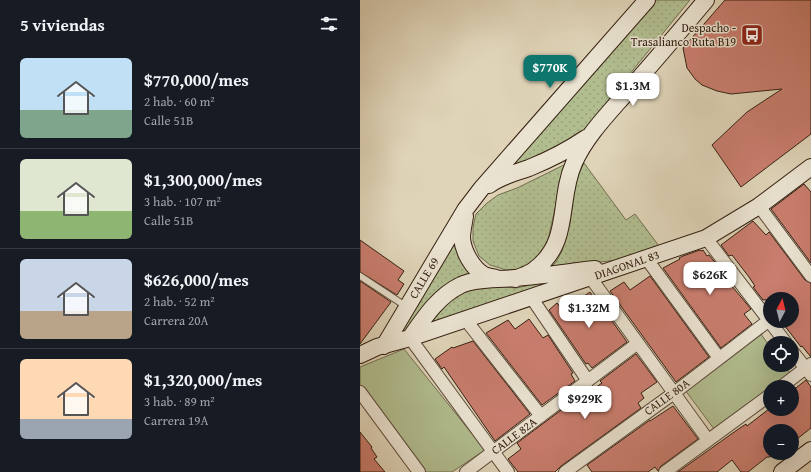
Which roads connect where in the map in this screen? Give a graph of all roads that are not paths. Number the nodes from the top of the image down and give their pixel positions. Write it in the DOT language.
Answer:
graph roads {
  1 [pos="647,0"];
  2 [pos="706,0"];
  3 [pos="591,134"];
  4 [pos="809,173"];
  5 [pos="477,196"];
  6 [pos="759,206"];
  7 [pos="465,210"];
  8 [pos="706,238"];
  9 [pos="646,258"];
  10 [pos="628,264"];
  11 [pos="360,276"];
  12 [pos="811,276"];
  13 [pos="590,277"];
  14 [pos="507,279"];
  15 [pos="531,297"];
  16 [pos="407,307"];
  17 [pos="763,313"];
  18 [pos="465,320"];
  19 [pos="763,324"];
  20 [pos="774,328"];
  21 [pos="781,336"];
  22 [pos="410,338"];
  23 [pos="638,343"];
  24 [pos="384,346"];
  25 [pos="360,355"];
  26 [pos="720,358"];
  27 [pos="799,358"];
  28 [pos="809,369"];
  29 [pos="792,380"];
  30 [pos="588,381"];
  31 [pos="360,392"];
  32 [pos="674,393"];
  33 [pos="763,400"];
  34 [pos="541,416"];
  35 [pos="708,440"];
  36 [pos="811,450"];
  37 [pos="493,452"];
  38 [pos="419,472"];
  39 [pos="466,472"];
  40 [pos="508,472"];
  41 [pos="565,472"];
  42 [pos="665,472"];
  43 [pos="782,472"];
  1 -- 5 [label="street"];
  2 -- 3 [label="street"];
  3 -- 5 [label="street"];
  3 -- 14 [label="street"];
  4 -- 6 [label="street, DIAGONAL 83"];
  5 -- 7 [label="street, CALLE 69"];
  6 -- 8 [label="street, DIAGONAL 83"];
  6 -- 12 [label="street"];
  7 -- 14 [label="street"];
  7 -- 16 [label="street, CALLE 69"];
  8 -- 9 [label="street, DIAGONAL 83"];
  8 -- 17 [label="street"];
  9 -- 10 [label="street, DIAGONAL 83"];
  9 -- 26 [label="street"];
  10 -- 13 [label="street, DIAGONAL 83"];
  10 -- 14 [label="street"];
  11 -- 16 [label="lane"];
  13 -- 15 [label="street, DIAGONAL 83"];
  13 -- 23 [label="street"];
  14 -- 22 [label="street"];
  15 -- 18 [label="street, DIAGONAL 83"];
  15 -- 30 [label="street"];
  16 -- 24 [label="street, CALLE 69"];
  18 -- 22 [label="street, DIAGONAL 83"];
  18 -- 34 [label="street"];
  19 -- 26 [label="street, CALLE 80A"];
  20 -- 21 [label="street"];
  22 -- 24 [label="street, DIAGONAL 83"];
  22 -- 37 [label="street"];
  23 -- 30 [label="street, CALLE 82A"];
  23 -- 32 [label="street"];
  24 -- 25 [label="street, DIAGONAL 83"];
  26 -- 32 [label="street, CALLE 80A"];
  27 -- 28 [label="street"];
  28 -- 29 [label="street"];
  30 -- 34 [label="street, CALLE 82A"];
  31 -- 38 [label="street"];
  32 -- 35 [label="street"];
  32 -- 41 [label="street, CALLE 80A"];
  33 -- 35 [label="street"];
  34 -- 37 [label="street, CALLE 82A"];
  35 -- 42 [label="street"];
  36 -- 43 [label="street"];
  37 -- 39 [label="street, CALLE 82A"];
  37 -- 40 [label="street"];
}
